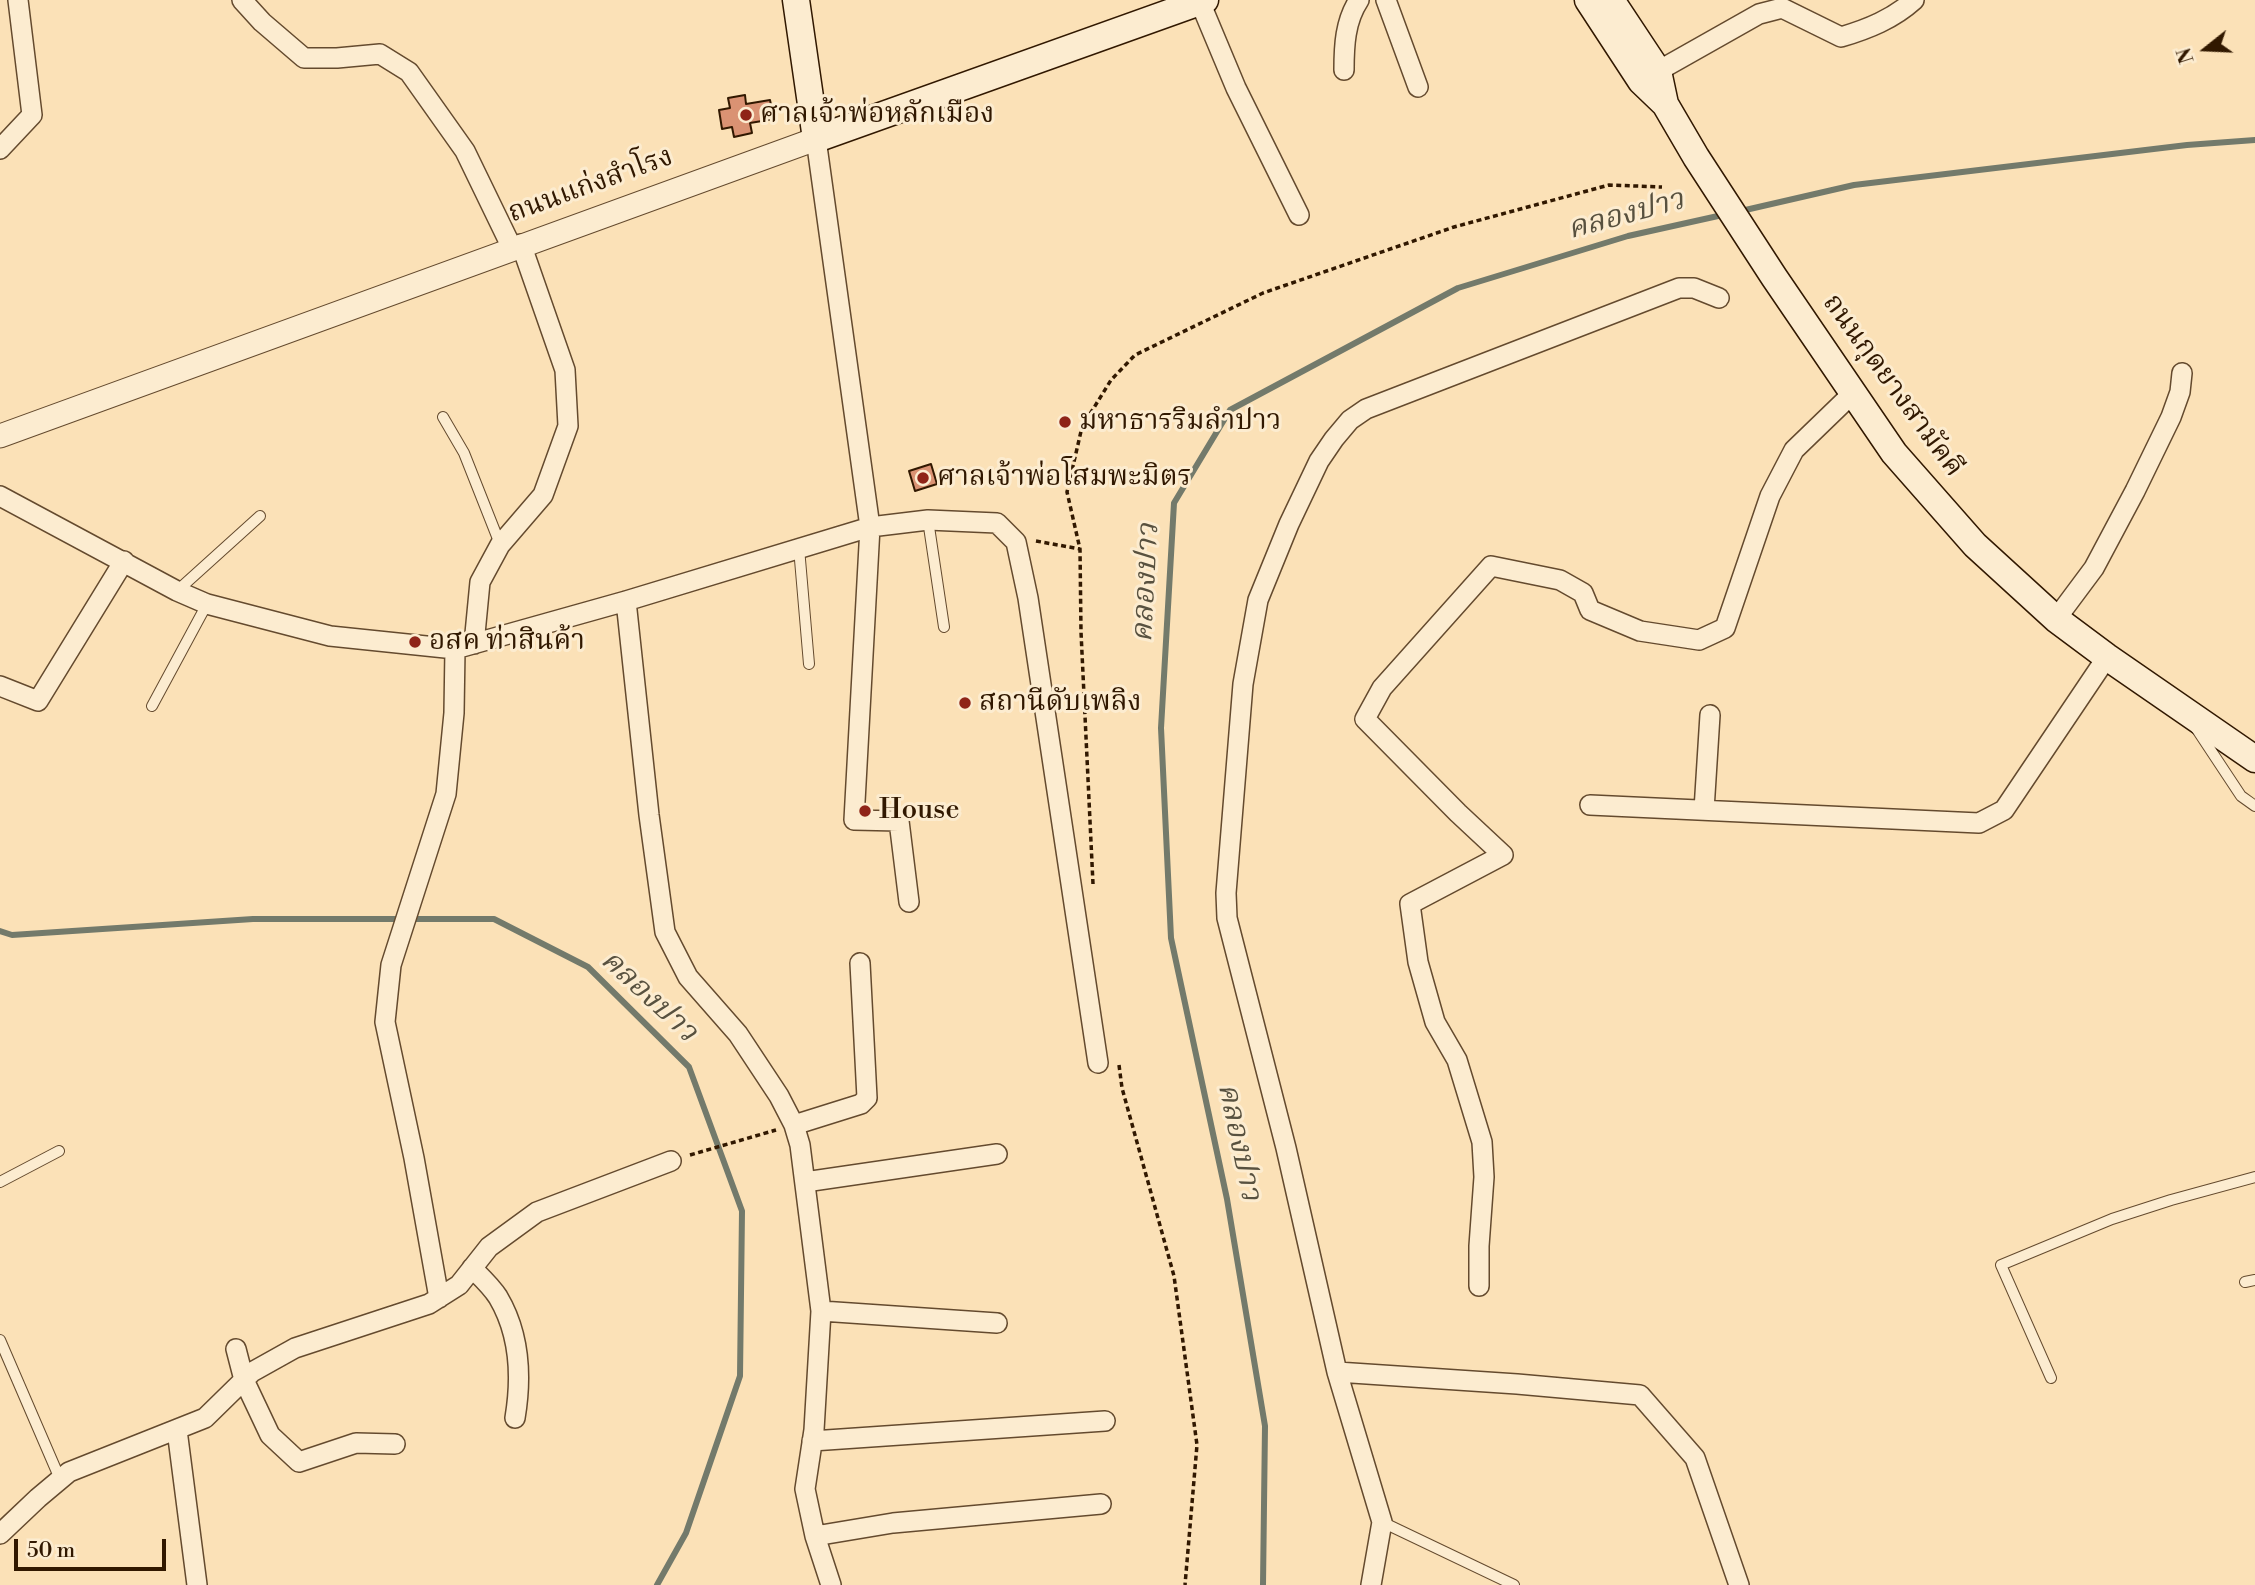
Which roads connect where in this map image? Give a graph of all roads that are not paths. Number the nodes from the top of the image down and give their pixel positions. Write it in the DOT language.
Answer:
graph roads {
  1 [pos="18,0"];
  2 [pos="242,0"];
  3 [pos="796,0"];
  4 [pos="1359,0"];
  5 [pos="1386,0"];
  6 [pos="1588,0"];
  7 [pos="1611,0"];
  8 [pos="1914,0"];
  9 [pos="1203,1"];
  10 [pos="1163,7"];
  11 [pos="1344,70"];
  12 [pos="1658,71"];
  13 [pos="1418,87"];
  14 [pos="1665,104"];
  15 [pos="816,139"];
  16 [pos="0,149"];
  17 [pos="1299,215"];
  18 [pos="517,246"];
  19 [pos="1719,298"];
  20 [pos="2182,373"];
  21 [pos="1853,394"];
  22 [pos="443,417"];
  23 [pos="0,436"];
  24 [pos="0,496"];
  25 [pos="260,516"];
  26 [pos="928,520"];
  27 [pos="870,527"];
  28 [pos="500,545"];
  29 [pos="799,547"];
  30 [pos="124,561"];
  31 [pos="177,591"];
  32 [pos="626,601"];
  33 [pos="207,604"];
  34 [pos="2056,619"];
  35 [pos="944,627"];
  36 [pos="464,646"];
  37 [pos="2107,657"];
  38 [pos="809,664"];
  39 [pos="0,686"];
  40 [pos="152,706"];
  41 [pos="2184,710"];
  42 [pos="1710,715"];
  43 [pos="2255,760"];
  44 [pos="1590,804"];
  45 [pos="2255,806"];
  46 [pos="1704,810"];
  47 [pos="909,902"];
  48 [pos="860,963"];
  49 [pos="1098,1063"];
  50 [pos="794,1125"];
  51 [pos="59,1151"];
  52 [pos="997,1154"];
  53 [pos="671,1161"];
  54 [pos="2255,1177"];
  55 [pos="0,1182"];
  56 [pos="805,1182"];
  57 [pos="472,1268"];
  58 [pos="1479,1286"];
  59 [pos="439,1298"];
  60 [pos="821,1311"];
  61 [pos="997,1323"];
  62 [pos="0,1340"];
  63 [pos="236,1349"];
  64 [pos="1337,1373"];
  65 [pos="2051,1377"];
  66 [pos="244,1380"];
  67 [pos="515,1418"];
  68 [pos="1105,1421"];
  69 [pos="177,1430"];
  70 [pos="812,1441"];
  71 [pos="395,1444"];
  72 [pos="60,1479"];
  73 [pos="1101,1504"];
  74 [pos="1382,1522"];
  75 [pos="0,1534"];
  76 [pos="815,1536"];
  77 [pos="197,1585"];
  78 [pos="831,1585"];
  79 [pos="1371,1585"];
  80 [pos="1514,1585"];
  81 [pos="1739,1585"];
  1 -- 16 [label="street"];
  2 -- 18 [label="street"];
  3 -- 15 [label="main road"];
  4 -- 11 [label="street"];
  5 -- 13 [label="street"];
  6 -- 14 [label="main road, ถนนกุดยางสามัคคี"];
  7 -- 12 [label="main road, ถนนกุดยางสามัคคี"];
  8 -- 12 [label="street"];
  9 -- 10 [label="main road, ถนนแก่งสำโรง"];
  9 -- 17 [label="street"];
  10 -- 15 [label="main road, ถนนแก่งสำโรง"];
  12 -- 14 [label="main road, ถนนกุดยางสามัคคี"];
  14 -- 21 [label="main road, ถนนกุดยางสามัคคี"];
  15 -- 18 [label="street, ถนนแก่งสำโรง"];
  15 -- 27 [label="street"];
  18 -- 23 [label="street, ถนนแก่งสำโรง"];
  18 -- 28 [label="street"];
  19 -- 64 [label="street"];
  20 -- 34 [label="street"];
  21 -- 34 [label="main road, ถนนกุดยางสามัคคี"];
  21 -- 58 [label="street"];
  22 -- 28 [label="lane"];
  24 -- 30 [label="street"];
  25 -- 31 [label="lane"];
  26 -- 27 [label="street"];
  26 -- 35 [label="lane"];
  26 -- 49 [label="street"];
  27 -- 29 [label="street"];
  27 -- 47 [label="street"];
  28 -- 36 [label="street"];
  29 -- 32 [label="street"];
  29 -- 38 [label="lane"];
  30 -- 31 [label="street"];
  30 -- 39 [label="street"];
  31 -- 33 [label="street"];
  32 -- 36 [label="street"];
  32 -- 50 [label="street"];
  33 -- 36 [label="street"];
  33 -- 40 [label="lane"];
  34 -- 37 [label="main road, ถนนกุดยางสามัคคี"];
  36 -- 59 [label="street"];
  37 -- 41 [label="main road, ถนนกุดยางสามัคคี"];
  37 -- 46 [label="street"];
  41 -- 43 [label="main road, ถนนกุดยางสามัคคี"];
  41 -- 45 [label="lane"];
  42 -- 46 [label="street"];
  44 -- 46 [label="street"];
  48 -- 50 [label="street"];
  50 -- 56 [label="street"];
  51 -- 55 [label="lane"];
  52 -- 56 [label="street"];
  53 -- 57 [label="street"];
  54 -- 65 [label="lane"];
  56 -- 60 [label="street"];
  57 -- 59 [label="street"];
  57 -- 67 [label="street"];
  59 -- 66 [label="street"];
  60 -- 61 [label="street"];
  60 -- 70 [label="street"];
  62 -- 72 [label="lane"];
  63 -- 66 [label="street"];
  64 -- 74 [label="street"];
  64 -- 81 [label="street"];
  66 -- 69 [label="street"];
  66 -- 71 [label="street"];
  68 -- 70 [label="street"];
  69 -- 72 [label="street"];
  69 -- 77 [label="street"];
  70 -- 76 [label="street"];
  72 -- 75 [label="street"];
  73 -- 76 [label="street"];
  74 -- 79 [label="street"];
  74 -- 80 [label="lane"];
  76 -- 78 [label="street"];
}
